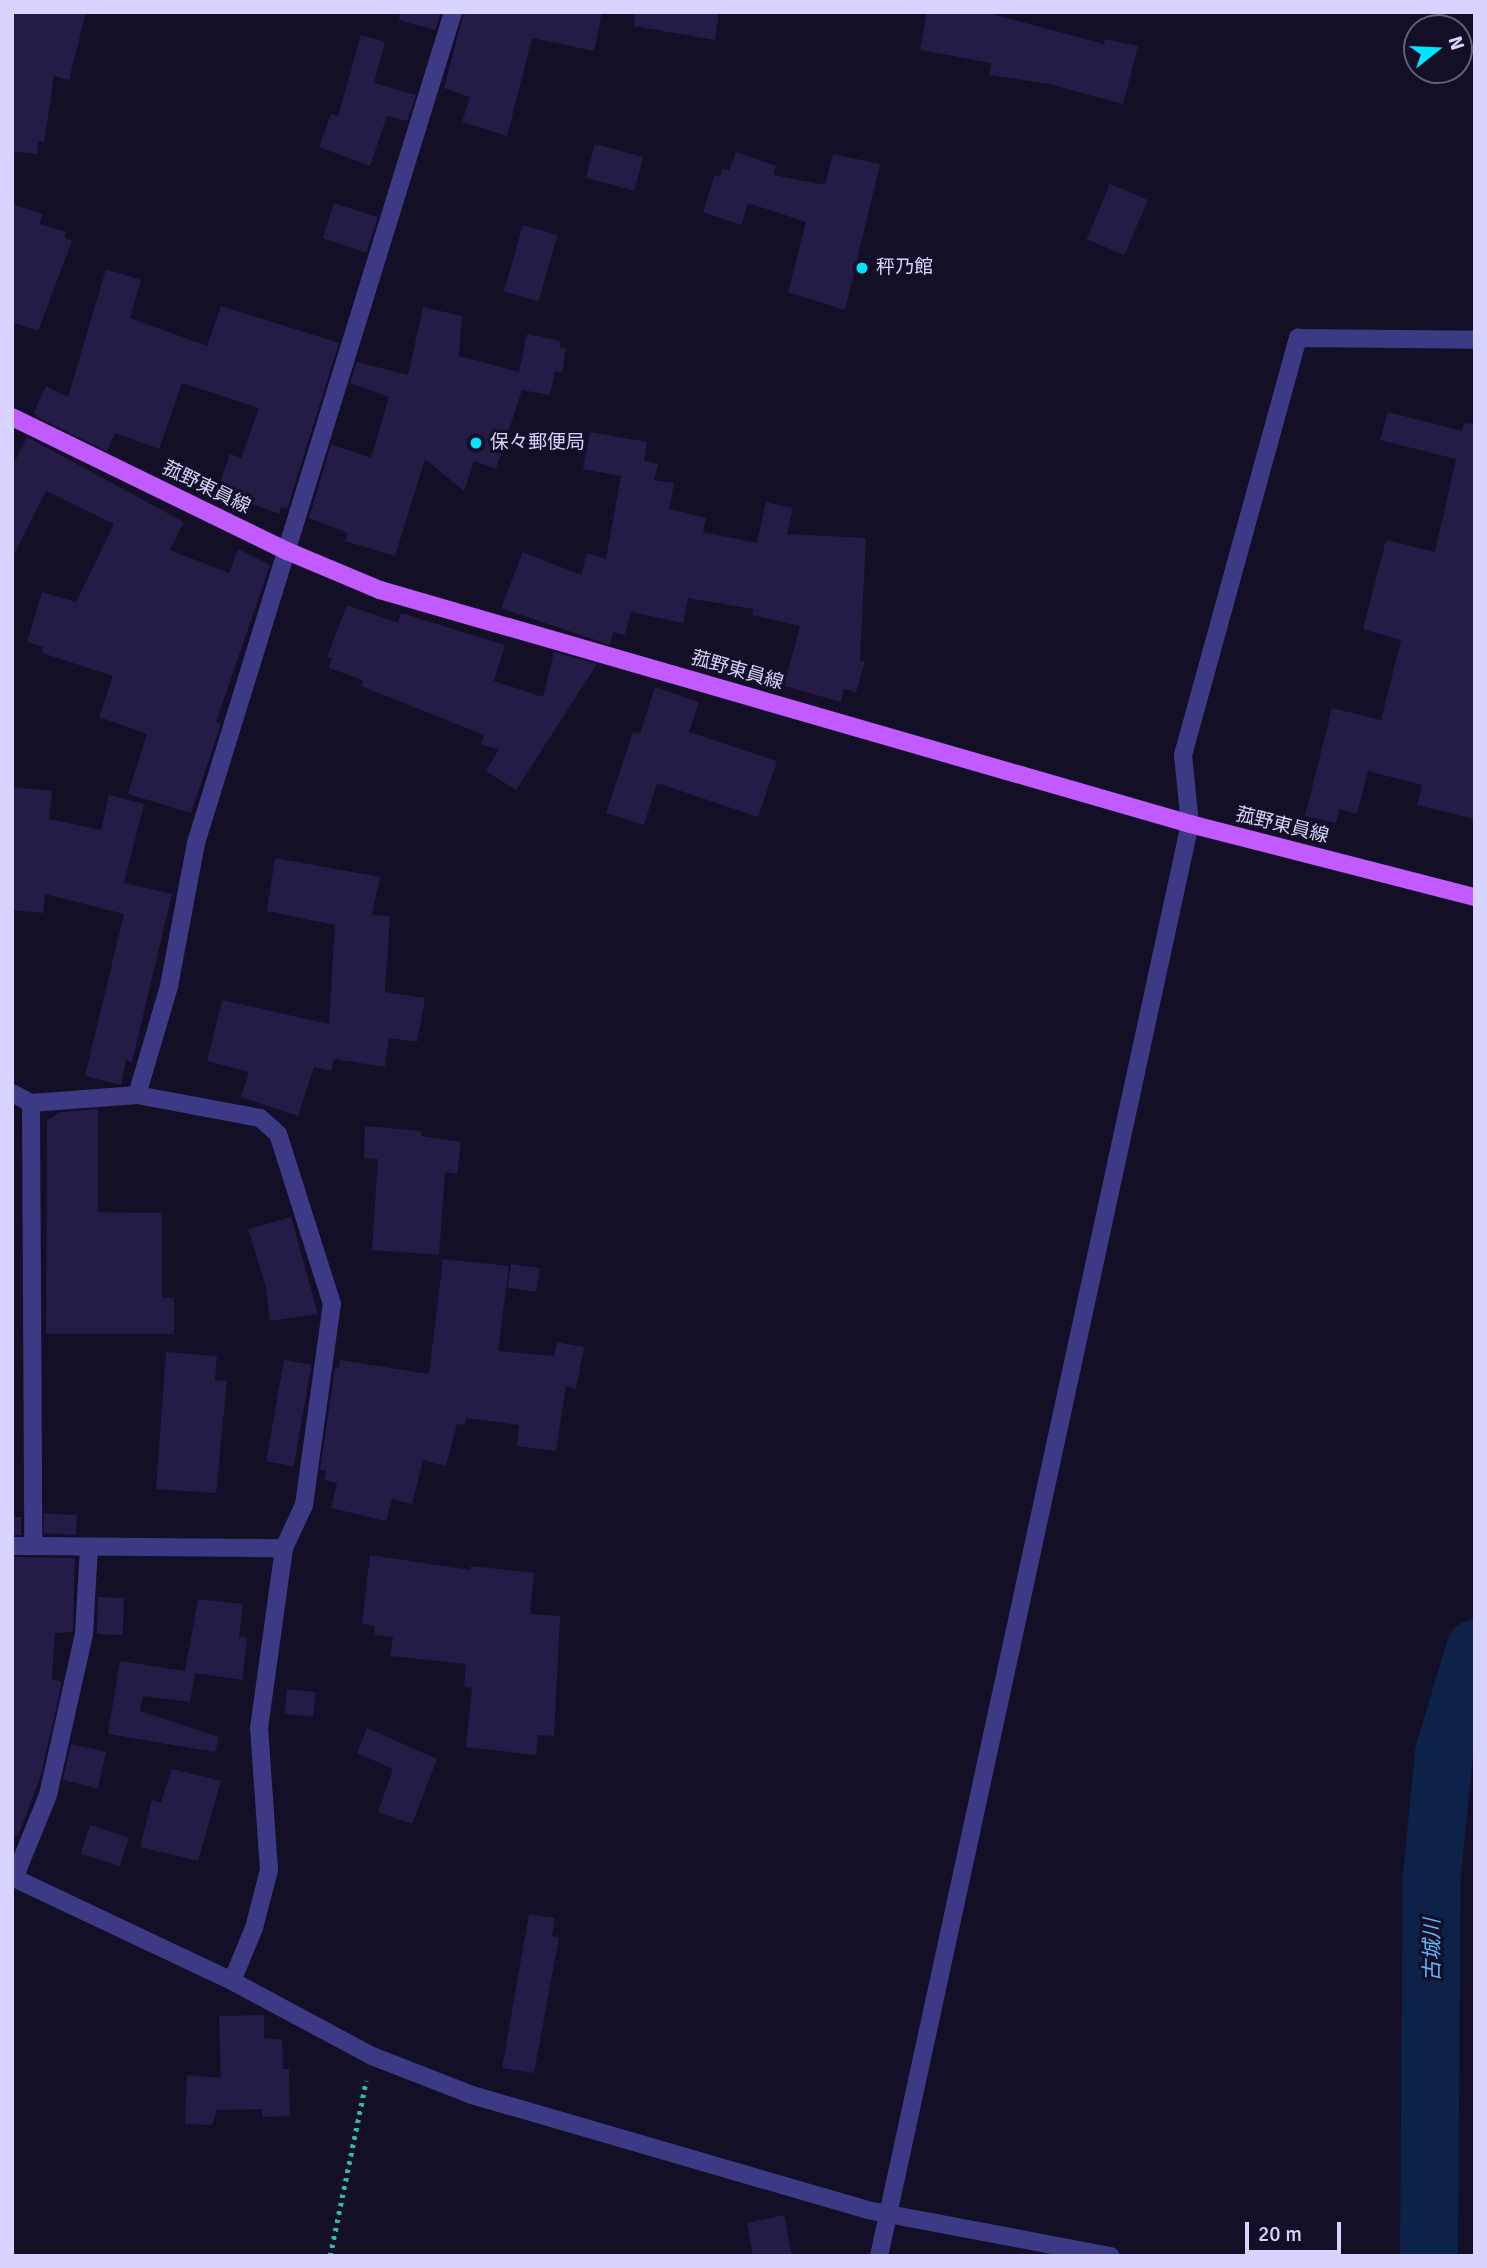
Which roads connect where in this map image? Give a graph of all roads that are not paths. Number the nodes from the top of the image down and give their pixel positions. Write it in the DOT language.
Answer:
graph roads {
  1 [pos="453,12"];
  2 [pos="1475,340"];
  3 [pos="12,417"];
  4 [pos="287,551"];
  5 [pos="1190,824"];
  6 [pos="1475,897"];
  7 [pos="12,1093"];
  8 [pos="137,1095"];
  9 [pos="31,1103"];
  10 [pos="21,1256"];
  11 [pos="12,1546"];
  12 [pos="33,1546"];
  13 [pos="89,1548"];
  14 [pos="284,1548"];
  15 [pos="14,1877"];
  16 [pos="232,1981"];
  17 [pos="888,2213"];
  18 [pos="879,2256"];
  19 [pos="1111,2256"];
  1 -- 4 [label="street"];
  2 -- 5 [label="street"];
  3 -- 4 [label="main road, 菰野東員線"];
  4 -- 5 [label="main road, 菰野東員線"];
  4 -- 8 [label="street"];
  5 -- 6 [label="main road, 菰野東員線"];
  5 -- 17 [label="street"];
  7 -- 9 [label="street"];
  8 -- 9 [label="street"];
  8 -- 14 [label="street"];
  9 -- 10 [label="street"];
  10 -- 12 [label="street"];
  11 -- 12 [label="street"];
  12 -- 13 [label="street"];
  13 -- 14 [label="street"];
  13 -- 15 [label="street"];
  14 -- 16 [label="street"];
  15 -- 16 [label="street"];
  16 -- 17 [label="street"];
  17 -- 18 [label="street"];
  17 -- 19 [label="street"];
}
